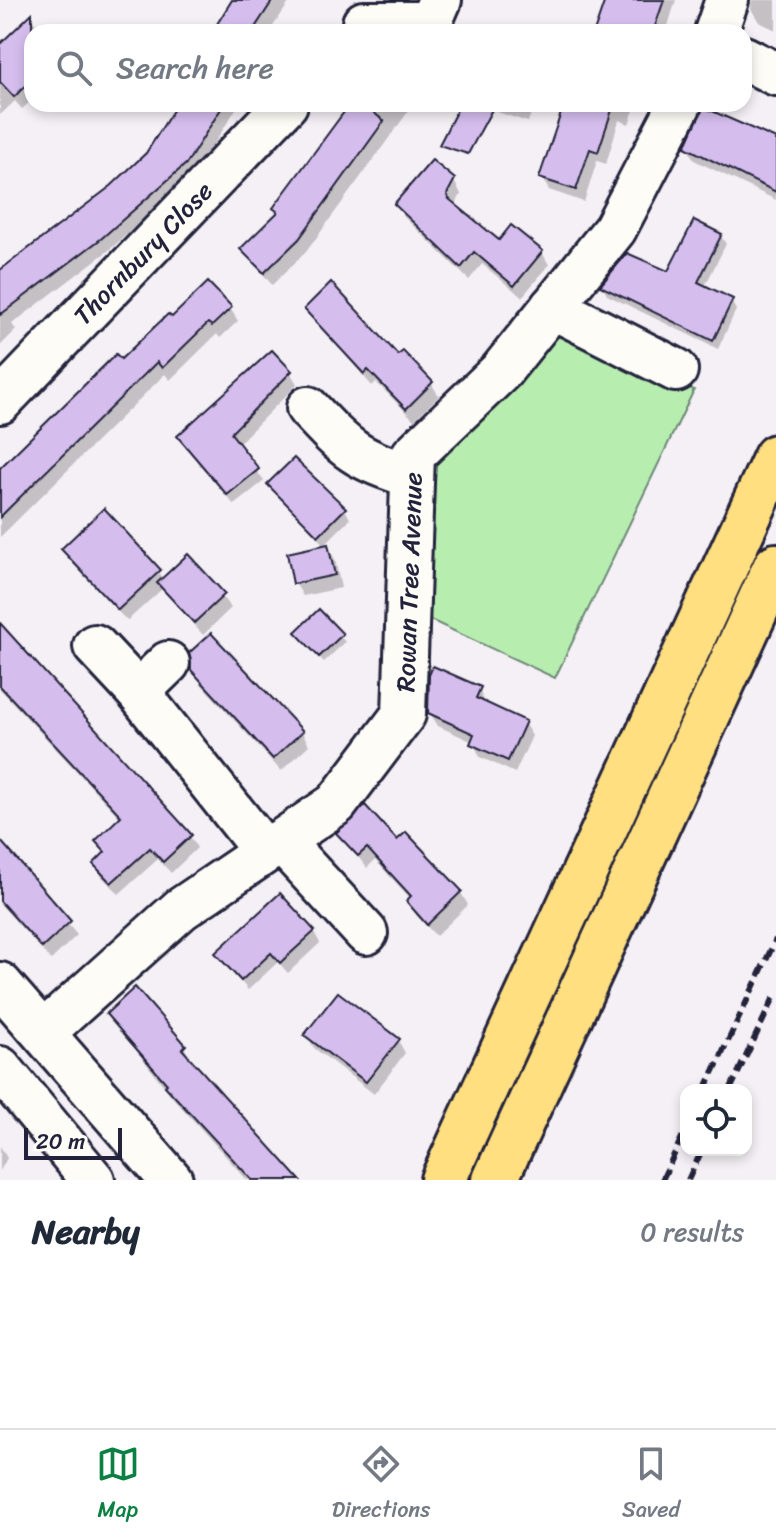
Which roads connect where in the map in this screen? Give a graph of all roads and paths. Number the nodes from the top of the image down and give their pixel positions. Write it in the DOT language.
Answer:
graph roads {
  1 [pos="440,0"];
  2 [pos="727,0"];
  3 [pos="366,18"];
  4 [pos="719,24"];
  5 [pos="752,62"];
  6 [pos="776,74"];
  7 [pos="278,112"];
  8 [pos="676,112"];
  9 [pos="552,307"];
  10 [pos="676,370"];
  11 [pos="0,402"];
  12 [pos="308,408"];
  13 [pos="776,457"];
  14 [pos="412,476"];
  15 [pos="776,566"];
  16 [pos="95,646"];
  17 [pos="168,663"];
  18 [pos="138,692"];
  19 [pos="273,847"];
  20 [pos="366,933"];
  21 [pos="0,984"];
  22 [pos="45,1031"];
  23 [pos="0,1068"];
  24 [pos="93,1180"];
  25 [pos="171,1180"];
  26 [pos="443,1180"];
  27 [pos="495,1180"];
  1 -- 3 [label="street"];
  2 -- 4 [label="street"];
  5 -- 6 [label="street"];
  7 -- 11 [label="street, Thornbury Close"];
  8 -- 9 [label="street, Rowan Tree Avenue"];
  9 -- 10 [label="street"];
  9 -- 14 [label="street, Rowan Tree Avenue"];
  12 -- 14 [label="street"];
  13 -- 26 [label="highway"];
  14 -- 19 [label="street, Rowan Tree Avenue"];
  15 -- 27 [label="highway"];
  16 -- 18 [label="street"];
  17 -- 18 [label="street"];
  18 -- 19 [label="street"];
  19 -- 20 [label="street"];
  19 -- 22 [label="street, Rowan Tree Avenue"];
  21 -- 22 [label="street"];
  22 -- 25 [label="street"];
  23 -- 24 [label="street"];
}
